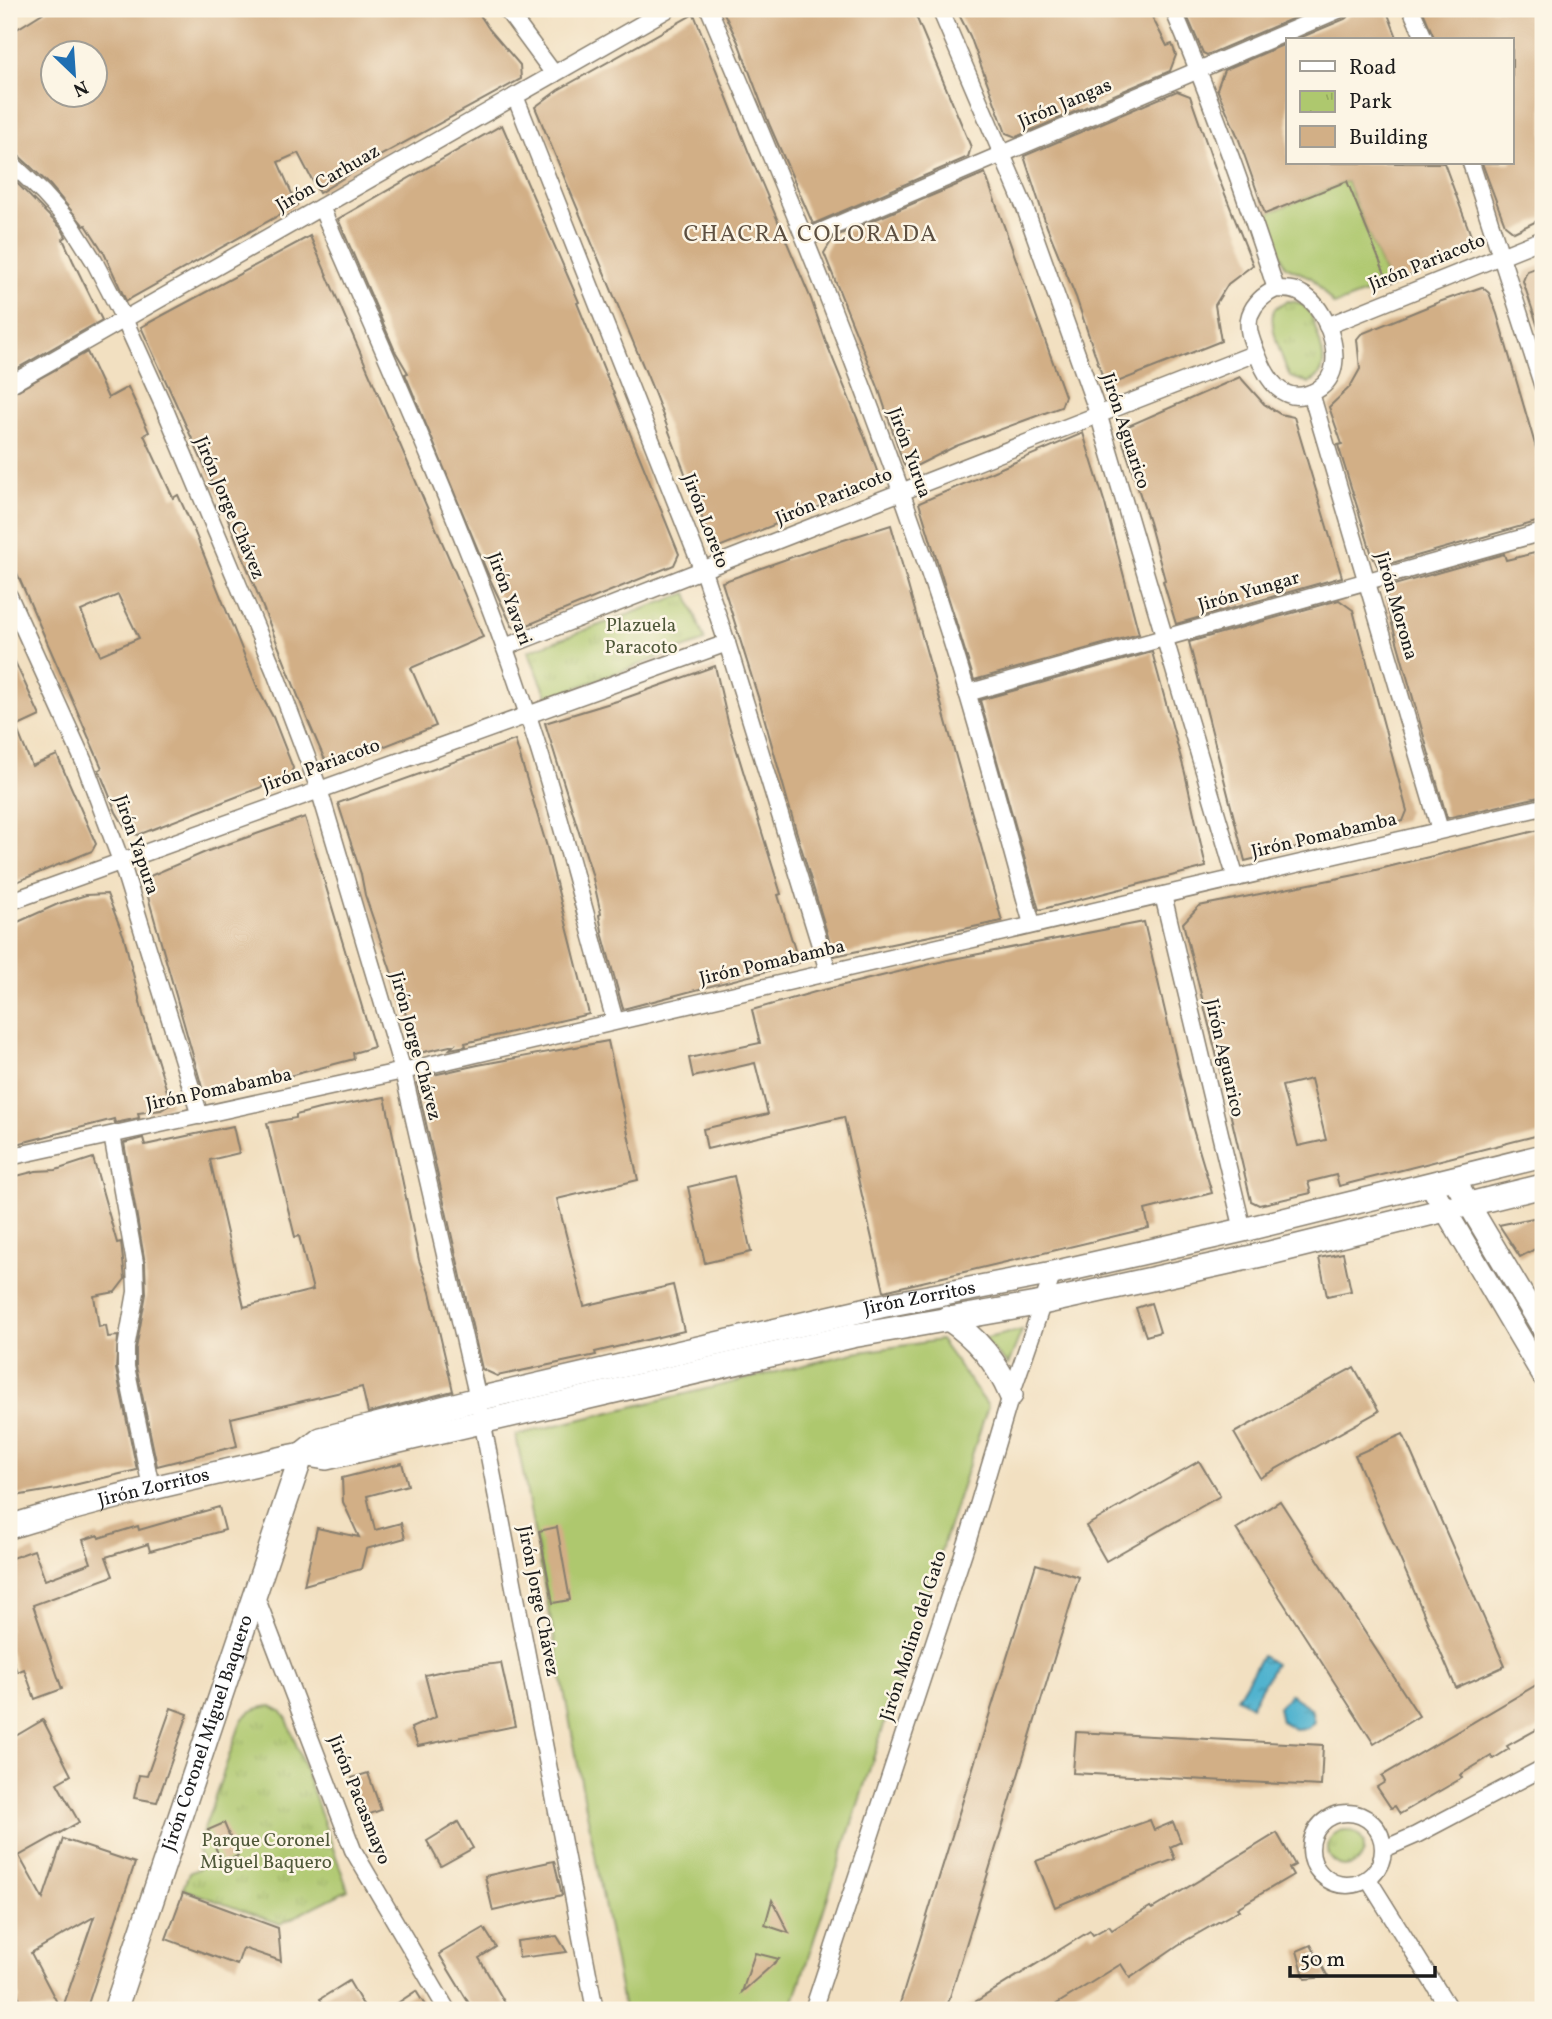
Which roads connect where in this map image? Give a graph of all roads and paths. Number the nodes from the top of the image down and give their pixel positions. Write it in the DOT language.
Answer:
graph roads {
  1 [pos="506,9"];
  2 [pos="668,9"];
  3 [pos="709,9"];
  4 [pos="940,9"];
  5 [pos="1173,9"];
  6 [pos="1341,9"];
  7 [pos="1411,9"];
  8 [pos="1424,38"];
  9 [pos="1199,70"];
  10 [pos="554,74"];
  11 [pos="515,96"];
  12 [pos="1003,154"];
  13 [pos="9,161"];
  14 [pos="1471,164"];
  15 [pos="321,207"];
  16 [pos="806,238"];
  17 [pos="1543,239"];
  18 [pos="1501,256"];
  19 [pos="1276,289"];
  20 [pos="124,319"];
  21 [pos="1327,326"];
  22 [pos="1256,352"];
  23 [pos="9,385"];
  24 [pos="1543,387"];
  25 [pos="1311,393"];
  26 [pos="1098,413"];
  27 [pos="902,493"];
  28 [pos="1543,532"];
  29 [pos="703,571"];
  30 [pos="1366,581"];
  31 [pos="9,597"];
  32 [pos="1166,637"];
  33 [pos="727,643"];
  34 [pos="505,648"];
  35 [pos="967,693"];
  36 [pos="528,714"];
  37 [pos="319,789"];
  38 [pos="1543,807"];
  39 [pos="1440,830"];
  40 [pos="121,861"];
  41 [pos="1236,878"];
  42 [pos="1163,895"];
  43 [pos="9,902"];
  44 [pos="1032,924"];
  45 [pos="828,971"];
  46 [pos="615,1021"];
  47 [pos="403,1071"];
  48 [pos="200,1116"];
  49 [pos="112,1135"];
  50 [pos="1543,1156"];
  51 [pos="9,1157"];
  52 [pos="1453,1178"];
  53 [pos="1430,1184"];
  54 [pos="1543,1186"];
  55 [pos="1470,1205"];
  56 [pos="1447,1211"];
  57 [pos="1243,1230"];
  58 [pos="1053,1273"];
  59 [pos="1042,1303"];
  60 [pos="947,1318"];
  61 [pos="1543,1329"];
  62 [pos="1543,1376"];
  63 [pos="1011,1395"];
  64 [pos="480,1410"];
  65 [pos="302,1454"];
  66 [pos="151,1488"];
  67 [pos="9,1527"];
  68 [pos="255,1594"];
  69 [pos="1543,1768"];
  70 [pos="1384,1849"];
  71 [pos="1368,1879"];
  72 [pos="115,2010"];
  73 [pos="447,2010"];
  74 [pos="595,2010"];
  75 [pos="813,2010"];
  76 [pos="1450,2010"];
  1 -- 10 [label="street"];
  2 -- 10 [label="street, Jirón Carhuaz"];
  3 -- 16 [label="street, Jirón Yurua"];
  4 -- 12 [label="street, Jirón Aguarico"];
  5 -- 9 [label="street"];
  6 -- 9 [label="street, Jirón Jangas"];
  7 -- 8 [label="street"];
  9 -- 12 [label="street, Jirón Jangas"];
  9 -- 19 [label="street"];
  10 -- 11 [label="street, Jirón Carhuaz"];
  11 -- 15 [label="street, Jirón Carhuaz"];
  11 -- 29 [label="street, Jirón Loreto"];
  12 -- 16 [label="street, Jirón Jangas"];
  12 -- 26 [label="street, Jirón Aguarico"];
  13 -- 20 [label="street, Jirón Jorge Chávez"];
  14 -- 18 [label="street"];
  15 -- 20 [label="street, Jirón Carhuaz"];
  15 -- 34 [label="street, Jirón Yavari"];
  16 -- 27 [label="street, Jirón Yurua"];
  17 -- 18 [label="street, Jirón Pariacoto"];
  18 -- 21 [label="street, Jirón Pariacoto"];
  18 -- 24 [label="street"];
  19 -- 21 [label="street"];
  19 -- 22 [label="street"];
  20 -- 23 [label="street, Jirón Carhuaz"];
  20 -- 37 [label="street, Jirón Jorge Chávez"];
  21 -- 25 [label="street"];
  22 -- 25 [label="street"];
  22 -- 26 [label="street, Jirón Pariacoto"];
  25 -- 30 [label="street, Jirón Morona"];
  26 -- 27 [label="street, Jirón Pariacoto"];
  26 -- 32 [label="street, Jirón Aguarico"];
  27 -- 29 [label="street, Jirón Pariacoto"];
  27 -- 35 [label="street, Jirón Yurua"];
  28 -- 30 [label="street, Jirón Yungar"];
  29 -- 33 [label="street, Jirón Loreto"];
  29 -- 34 [label="street, Jirón Pariacoto"];
  30 -- 32 [label="street, Jirón Yungar"];
  30 -- 39 [label="street, Jirón Morona"];
  31 -- 40 [label="street, Jirón Yapura"];
  32 -- 35 [label="street, Jirón Yungar"];
  32 -- 41 [label="street, Jirón Aguarico"];
  33 -- 36 [label="street, Jirón Pariacoto"];
  33 -- 45 [label="street, Jirón Loreto"];
  34 -- 36 [label="street, Jirón Yavari"];
  35 -- 44 [label="street, Jirón Yurua"];
  36 -- 37 [label="street, Jirón Pariacoto"];
  36 -- 46 [label="street, Jirón Yavari"];
  37 -- 40 [label="street, Jirón Pariacoto"];
  37 -- 47 [label="street, Jirón Jorge Chávez"];
  38 -- 39 [label="street, Jirón Pomabamba"];
  39 -- 41 [label="street, Jirón Pomabamba"];
  40 -- 43 [label="street, Jirón Pariacoto"];
  40 -- 48 [label="street, Jirón Yapura"];
  41 -- 42 [label="street, Jirón Pomabamba"];
  42 -- 44 [label="street, Jirón Pomabamba"];
  42 -- 57 [label="street, Jirón Aguarico"];
  44 -- 45 [label="street, Jirón Pomabamba"];
  45 -- 46 [label="street, Jirón Pomabamba"];
  46 -- 47 [label="street, Jirón Pomabamba"];
  47 -- 48 [label="street, Jirón Pomabamba"];
  47 -- 64 [label="street, Jirón Jorge Chávez"];
  48 -- 49 [label="street, Jirón Pomabamba"];
  49 -- 51 [label="street, Jirón Pomabamba"];
  49 -- 66 [label="street"];
  50 -- 52 [label="main road, Jirón Zorritos"];
  52 -- 53 [label="main road, Jirón Zorritos"];
  52 -- 55 [label="street"];
  53 -- 56 [label="street"];
  53 -- 57 [label="main road, Jirón Zorritos"];
  54 -- 55 [label="main road, Jirón Zorritos"];
  55 -- 56 [label="main road, Jirón Zorritos"];
  55 -- 61 [label="street"];
  56 -- 59 [label="main road, Jirón Zorritos"];
  56 -- 62 [label="street"];
  57 -- 58 [label="main road, Jirón Zorritos"];
  58 -- 59 [label="street, Jirón Molino del Gato"];
  58 -- 64 [label="main road, Jirón Zorritos"];
  59 -- 60 [label="main road, Jirón Zorritos"];
  59 -- 63 [label="street, Jirón Molino del Gato"];
  60 -- 63 [label="main road"];
  60 -- 64 [label="main road, Jirón Zorritos"];
  63 -- 75 [label="street, Jirón Molino del Gato"];
  64 -- 65 [label="main road, Jirón Zorritos"];
  64 -- 74 [label="street, Jirón Jorge Chávez"];
  65 -- 66 [label="main road, Jirón Zorritos"];
  65 -- 68 [label="main road, Jirón Coronel Miguel Baquero"];
  66 -- 67 [label="main road, Jirón Zorritos"];
  68 -- 72 [label="main road, Jirón Coronel Miguel Baquero"];
  68 -- 73 [label="street, Jirón Pacasmayo"];
  69 -- 70 [label="street"];
  70 -- 71 [label="street"];
  70 -- 71 [label="street"];
  71 -- 76 [label="street"];
}
